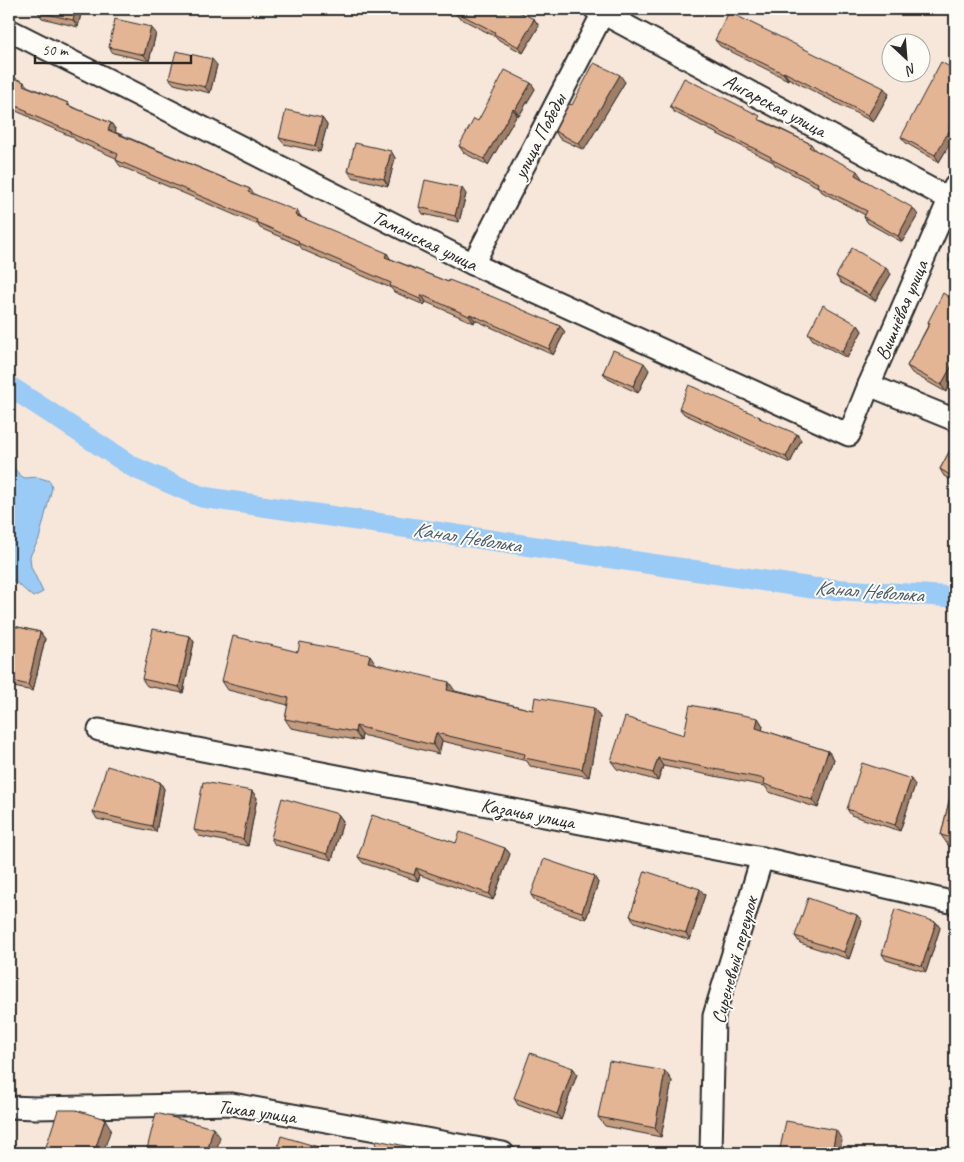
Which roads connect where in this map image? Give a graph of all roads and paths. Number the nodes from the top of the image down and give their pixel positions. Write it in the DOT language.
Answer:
graph roads {
  1 [pos="601,10"];
  2 [pos="9,30"];
  3 [pos="953,195"];
  4 [pos="473,264"];
  5 [pos="869,385"];
  6 [pos="955,420"];
  7 [pos="849,435"];
  8 [pos="99,730"];
  9 [pos="762,858"];
  10 [pos="955,902"];
  11 [pos="9,1107"];
  12 [pos="503,1153"];
  13 [pos="710,1153"];
  1 -- 3 [label="street, Ангарская улица"];
  1 -- 4 [label="street, улица Победы"];
  2 -- 4 [label="street, Таманская улица"];
  3 -- 5 [label="street, Вишнёвая улица"];
  4 -- 7 [label="street, Таманская улица"];
  5 -- 6 [label="street"];
  5 -- 7 [label="street, Вишнёвая улица"];
  8 -- 9 [label="street, Казачья улица"];
  9 -- 10 [label="street, Казачья улица"];
  9 -- 13 [label="street, Сиреневый переулок"];
  11 -- 12 [label="street, Тихая улица"];
}
